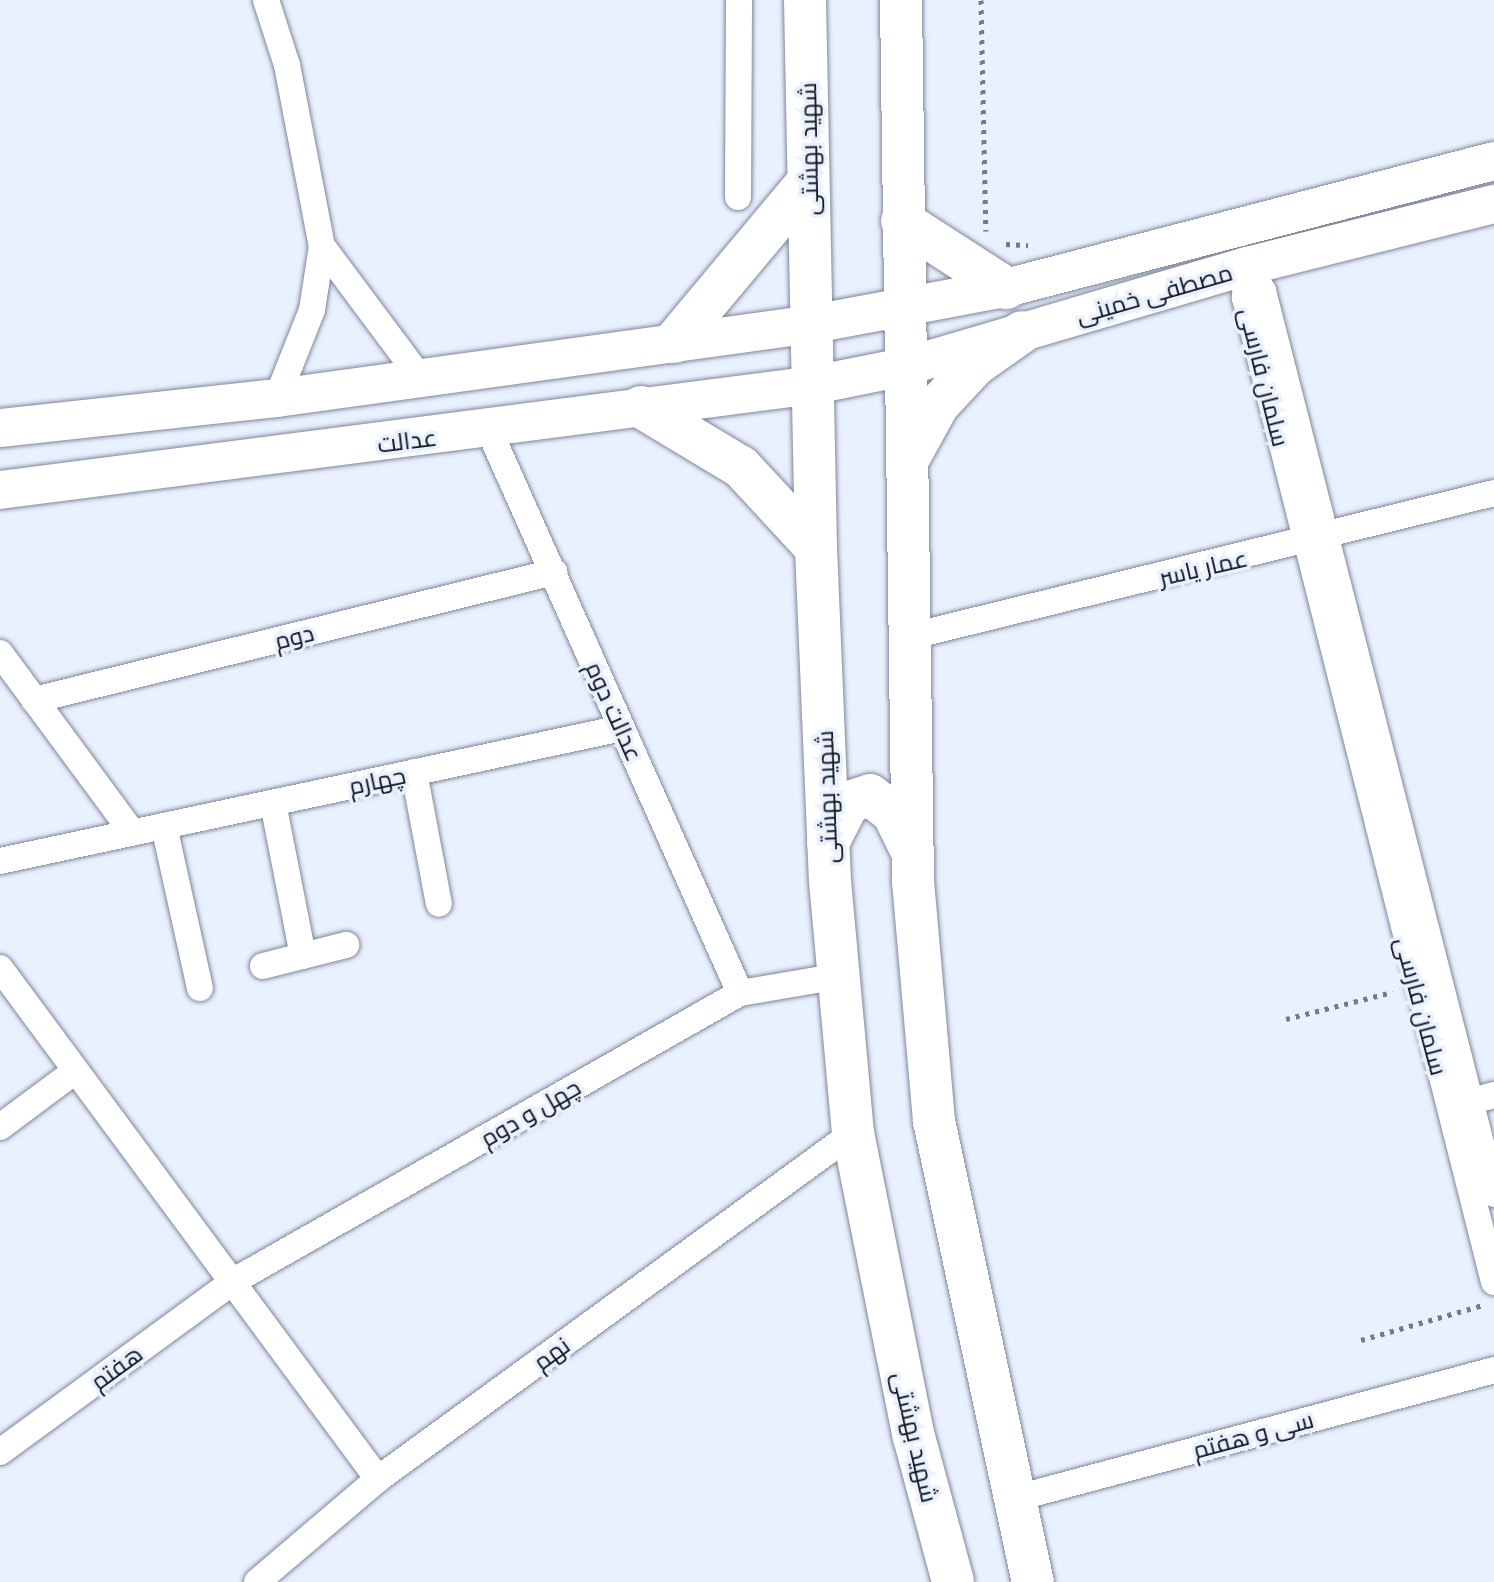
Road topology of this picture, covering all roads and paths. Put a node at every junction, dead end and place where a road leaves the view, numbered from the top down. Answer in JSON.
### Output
{"nodes":[{"id":1,"x":266,"y":0,"type":"edge"},
{"id":2,"x":739,"y":0,"type":"edge"},
{"id":3,"x":805,"y":0,"type":"edge"},
{"id":4,"x":901,"y":0,"type":"edge"},
{"id":5,"x":981,"y":0,"type":"edge"},
{"id":6,"x":1494,"y":161,"type":"edge"},
{"id":7,"x":807,"y":183,"type":"junction"},
{"id":8,"x":738,"y":197,"type":"dead end"},
{"id":9,"x":1494,"y":204,"type":"edge"},
{"id":10,"x":902,"y":221,"type":"junction"},
{"id":11,"x":1239,"y":228,"type":"junction"},
{"id":12,"x":1043,"y":244,"type":"dead end"},
{"id":13,"x":322,"y":246,"type":"junction"},
{"id":14,"x":1247,"y":266,"type":"junction"},
{"id":15,"x":1006,"y":288,"type":"junction"},
{"id":16,"x":902,"y":306,"type":"junction"},
{"id":17,"x":813,"y":324,"type":"junction"},
{"id":18,"x":1022,"y":332,"type":"junction"},
{"id":19,"x":674,"y":342,"type":"junction"},
{"id":20,"x":904,"y":367,"type":"junction"},
{"id":21,"x":419,"y":376,"type":"junction"},
{"id":22,"x":814,"y":385,"type":"junction"},
{"id":23,"x":277,"y":398,"type":"junction"},
{"id":24,"x":641,"y":407,"type":"junction"},
{"id":25,"x":0,"y":428,"type":"edge"},
{"id":26,"x":489,"y":430,"type":"junction"},
{"id":27,"x":910,"y":456,"type":"junction"},
{"id":28,"x":0,"y":490,"type":"edge"},
{"id":29,"x":1494,"y":493,"type":"edge"},
{"id":30,"x":1317,"y":540,"type":"junction"},
{"id":31,"x":816,"y":548,"type":"junction"},
{"id":32,"x":554,"y":572,"type":"junction"},
{"id":33,"x":912,"y":636,"type":"junction"},
{"id":34,"x":0,"y":653,"type":"edge"},
{"id":35,"x":34,"y":700,"type":"junction"},
{"id":36,"x":622,"y":728,"type":"junction"},
{"id":37,"x":414,"y":772,"type":"junction"},
{"id":38,"x":273,"y":803,"type":"junction"},
{"id":39,"x":164,"y":826,"type":"junction"},
{"id":40,"x":132,"y":832,"type":"junction"},
{"id":41,"x":828,"y":843,"type":"junction"},
{"id":42,"x":913,"y":853,"type":"junction"},
{"id":43,"x":0,"y":861,"type":"edge"},
{"id":44,"x":439,"y":904,"type":"dead end"},
{"id":45,"x":346,"y":945,"type":"dead end"},
{"id":46,"x":303,"y":956,"type":"junction"},
{"id":47,"x":263,"y":966,"type":"dead end"},
{"id":48,"x":0,"y":968,"type":"edge"},
{"id":49,"x":839,"y":976,"type":"junction"},
{"id":50,"x":1416,"y":986,"type":"junction"},
{"id":51,"x":200,"y":988,"type":"dead end"},
{"id":52,"x":740,"y":993,"type":"junction"},
{"id":53,"x":1286,"y":1019,"type":"dead end"},
{"id":54,"x":75,"y":1071,"type":"junction"},
{"id":55,"x":1471,"y":1101,"type":"edge"},
{"id":56,"x":0,"y":1127,"type":"edge"},
{"id":57,"x":853,"y":1133,"type":"junction"},
{"id":58,"x":1494,"y":1194,"type":"edge"},
{"id":59,"x":232,"y":1282,"type":"junction"},
{"id":60,"x":1494,"y":1282,"type":"edge"},
{"id":61,"x":1494,"y":1302,"type":"edge"},
{"id":62,"x":1361,"y":1340,"type":"dead end"},
{"id":63,"x":1494,"y":1370,"type":"edge"},
{"id":64,"x":0,"y":1452,"type":"edge"},
{"id":65,"x":378,"y":1479,"type":"junction"},
{"id":66,"x":1013,"y":1499,"type":"junction"},
{"id":67,"x":257,"y":1582,"type":"edge"},
{"id":68,"x":953,"y":1582,"type":"edge"},
{"id":69,"x":1033,"y":1582,"type":"edge"}],
"edges":[{"from":1,"to":13,"type":"street"},
{"from":2,"to":8,"type":"street"},
{"from":3,"to":7,"type":"main road","name":"شهید بهشتی"},
{"from":4,"to":10,"type":"main road"},
{"from":5,"to":12,"type":"path"},
{"from":6,"to":11,"type":"street","name":"مصطفی خمینی"},
{"from":7,"to":17,"type":"main road","name":"شهید بهشتی"},
{"from":7,"to":19,"type":"main road"},
{"from":9,"to":14,"type":"street","name":"مصطفی خمینی"},
{"from":10,"to":15,"type":"main road"},
{"from":10,"to":16,"type":"main road"},
{"from":11,"to":14,"type":"street"},
{"from":11,"to":15,"type":"street","name":"مصطفی خمینی"},
{"from":13,"to":21,"type":"street"},
{"from":13,"to":23,"type":"street"},
{"from":14,"to":18,"type":"street","name":"مصطفی خمینی"},
{"from":14,"to":30,"type":"street","name":"سلمان فارسی"},
{"from":15,"to":16,"type":"street","name":"مصطفی خمینی"},
{"from":16,"to":17,"type":"street","name":"مصطفی خمینی"},
{"from":16,"to":20,"type":"main road"},
{"from":17,"to":19,"type":"street"},
{"from":17,"to":22,"type":"main road","name":"شهید بهشتی"},
{"from":18,"to":20,"type":"street","name":"مصطفی خمینی"},
{"from":18,"to":27,"type":"main road"},
{"from":19,"to":21,"type":"street"},
{"from":20,"to":22,"type":"street","name":"مصطفی خمینی"},
{"from":20,"to":27,"type":"main road"},
{"from":21,"to":23,"type":"street"},
{"from":22,"to":24,"type":"street","name":"عدالت"},
{"from":22,"to":31,"type":"main road","name":"شهید بهشتی"},
{"from":23,"to":25,"type":"street"},
{"from":24,"to":26,"type":"street","name":"عدالت"},
{"from":24,"to":31,"type":"main road"},
{"from":26,"to":28,"type":"street","name":"عدالت"},
{"from":26,"to":32,"type":"street","name":"عدالت دوم"},
{"from":27,"to":33,"type":"main road"},
{"from":29,"to":30,"type":"street","name":"عمار یاسر"},
{"from":30,"to":33,"type":"street","name":"عمار یاسر"},
{"from":30,"to":50,"type":"street","name":"سلمان فارسی"},
{"from":30,"to":55,"type":"street","name":"سلمان فارسی"},
{"from":31,"to":41,"type":"main road","name":"شهید بهشتی"},
{"from":32,"to":35,"type":"street","name":"دوم"},
{"from":32,"to":36,"type":"street","name":"عدالت دوم"},
{"from":33,"to":42,"type":"main road"},
{"from":34,"to":35,"type":"street"},
{"from":35,"to":40,"type":"street"},
{"from":36,"to":37,"type":"street","name":"چهارم"},
{"from":36,"to":52,"type":"street","name":"عدالت دوم"},
{"from":37,"to":38,"type":"street","name":"چهارم"},
{"from":37,"to":44,"type":"street"},
{"from":38,"to":39,"type":"street","name":"چهارم"},
{"from":38,"to":46,"type":"street"},
{"from":39,"to":40,"type":"street","name":"چهارم"},
{"from":39,"to":51,"type":"street"},
{"from":40,"to":43,"type":"street","name":"چهارم"},
{"from":41,"to":42,"type":"main road"},
{"from":41,"to":49,"type":"main road","name":"شهید بهشتی"},
{"from":42,"to":66,"type":"main road"},
{"from":45,"to":46,"type":"street"},
{"from":46,"to":47,"type":"street"},
{"from":48,"to":54,"type":"street"},
{"from":49,"to":52,"type":"street","name":"چهل و دوم"},
{"from":49,"to":57,"type":"main road","name":"شهید بهشتی"},
{"from":50,"to":53,"type":"path"},
{"from":50,"to":55,"type":"street","name":"سلمان فارسی"},
{"from":52,"to":59,"type":"street","name":"چهل و دوم"},
{"from":54,"to":56,"type":"street"},
{"from":54,"to":59,"type":"street"},
{"from":55,"to":58,"type":"street","name":"سلمان فارسی"},
{"from":55,"to":60,"type":"street","name":"سلمان فارسی"},
{"from":57,"to":65,"type":"street","name":"نهم"},
{"from":57,"to":68,"type":"main road","name":"شهید بهشتی"},
{"from":59,"to":64,"type":"street","name":"هفتم"},
{"from":59,"to":65,"type":"street"},
{"from":61,"to":62,"type":"path"},
{"from":63,"to":66,"type":"street","name":"سی و هفتم"},
{"from":65,"to":67,"type":"street","name":"نهم"},
{"from":66,"to":69,"type":"main road"}]}
